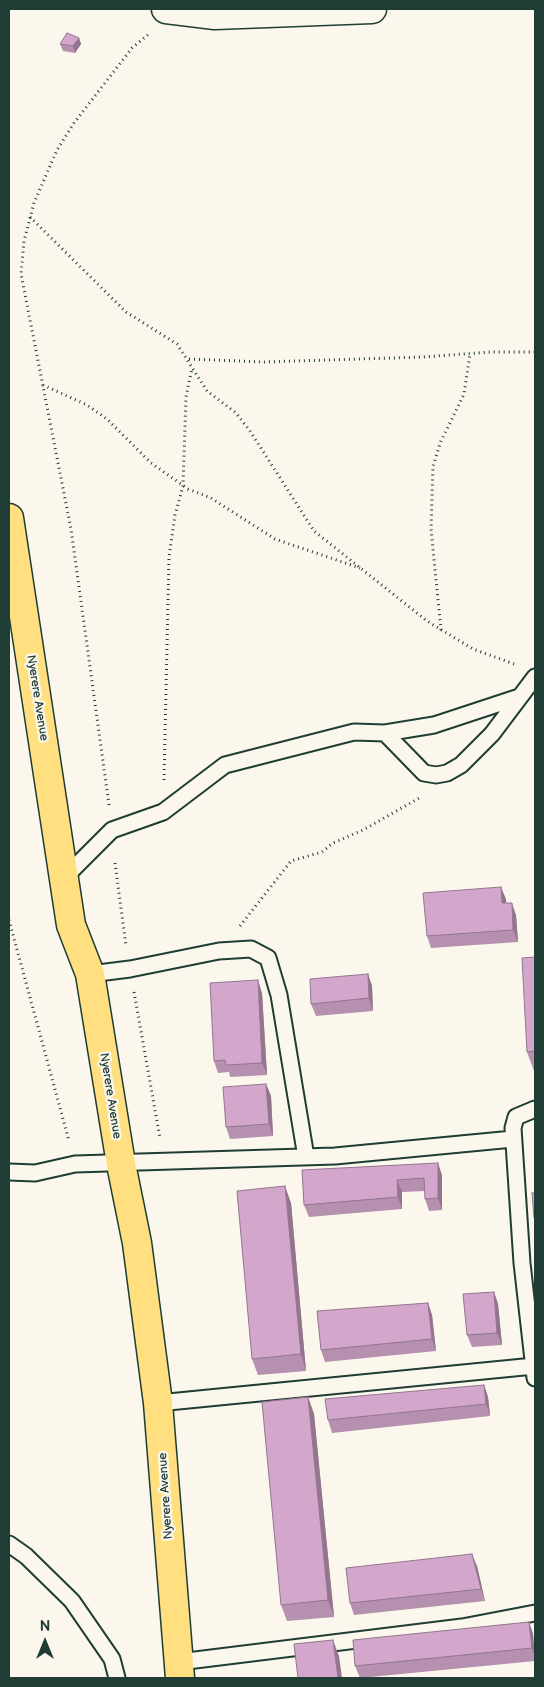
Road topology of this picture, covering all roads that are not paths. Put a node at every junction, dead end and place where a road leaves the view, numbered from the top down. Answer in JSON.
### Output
{"nodes":[{"id":1,"x":372,"y":9,"type":"edge"},
{"id":2,"x":172,"y":10,"type":"edge"},
{"id":3,"x":9,"y":518,"type":"edge"},
{"id":4,"x":535,"y":677,"type":"edge"},
{"id":5,"x":519,"y":698,"type":"junction"},
{"id":6,"x":385,"y":733,"type":"junction"},
{"id":7,"x":64,"y":878,"type":"junction"},
{"id":8,"x":90,"y":974,"type":"junction"},
{"id":9,"x":535,"y":1109,"type":"edge"},
{"id":10,"x":513,"y":1139,"type":"junction"},
{"id":11,"x":306,"y":1157,"type":"junction"},
{"id":12,"x":121,"y":1164,"type":"junction"},
{"id":13,"x":9,"y":1172,"type":"edge"},
{"id":14,"x":529,"y":1263,"type":"edge"},
{"id":15,"x":535,"y":1372,"type":"edge"},
{"id":16,"x":158,"y":1403,"type":"junction"},
{"id":17,"x":9,"y":1544,"type":"edge"},
{"id":18,"x":535,"y":1614,"type":"edge"},
{"id":19,"x":179,"y":1670,"type":"edge"},
{"id":20,"x":117,"y":1678,"type":"edge"}],
"edges":[{"from":1,"to":2,"type":"street"},
{"from":3,"to":7,"type":"main road","name":"Nyerere Avenue"},
{"from":4,"to":5,"type":"lane"},
{"from":5,"to":6,"type":"lane"},
{"from":5,"to":6,"type":"lane"},
{"from":6,"to":7,"type":"lane"},
{"from":7,"to":8,"type":"main road","name":"Nyerere Avenue"},
{"from":8,"to":11,"type":"lane"},
{"from":8,"to":12,"type":"main road","name":"Nyerere Avenue"},
{"from":9,"to":10,"type":"lane"},
{"from":10,"to":11,"type":"lane"},
{"from":10,"to":14,"type":"lane"},
{"from":11,"to":12,"type":"lane"},
{"from":12,"to":13,"type":"lane"},
{"from":12,"to":16,"type":"main road","name":"Nyerere Avenue"},
{"from":14,"to":15,"type":"lane"},
{"from":15,"to":16,"type":"lane"},
{"from":16,"to":19,"type":"main road","name":"Nyerere Avenue"},
{"from":17,"to":20,"type":"lane"},
{"from":18,"to":19,"type":"lane"}]}
